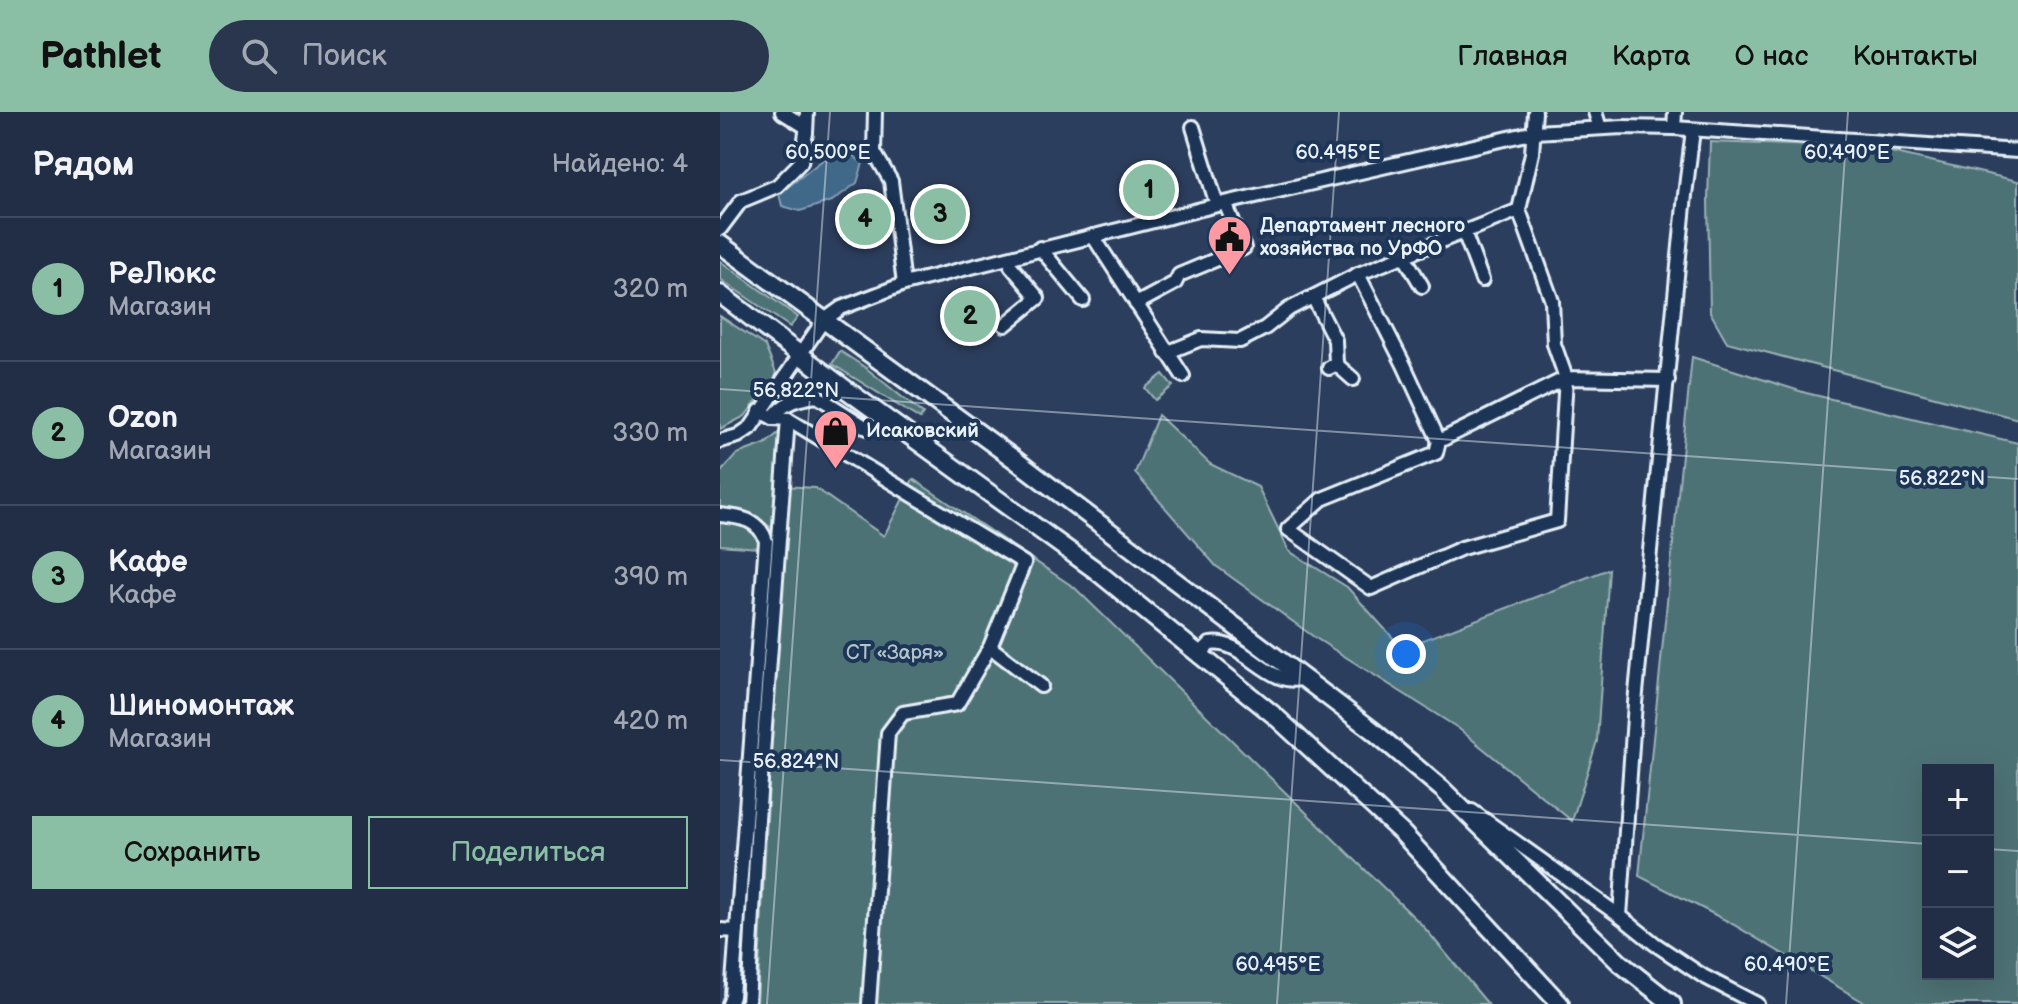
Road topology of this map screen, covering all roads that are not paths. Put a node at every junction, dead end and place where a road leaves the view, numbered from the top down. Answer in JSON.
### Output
{"nodes":[{"id":1,"x":782,"y":112,"type":"edge"},
{"id":2,"x":807,"y":112,"type":"edge"},
{"id":3,"x":875,"y":112,"type":"edge"},
{"id":4,"x":1535,"y":112,"type":"edge"},
{"id":5,"x":1595,"y":112,"type":"edge"},
{"id":6,"x":1675,"y":112,"type":"edge"},
{"id":7,"x":806,"y":127,"type":"junction"},
{"id":8,"x":1193,"y":127,"type":"dead end"},
{"id":9,"x":1600,"y":128,"type":"junction"},
{"id":10,"x":1674,"y":128,"type":"junction"},
{"id":11,"x":1693,"y":130,"type":"junction"},
{"id":12,"x":1535,"y":132,"type":"junction"},
{"id":13,"x":2018,"y":151,"type":"edge"},
{"id":14,"x":1221,"y":204,"type":"junction"},
{"id":15,"x":1519,"y":210,"type":"junction"},
{"id":16,"x":720,"y":229,"type":"edge"},
{"id":17,"x":1464,"y":232,"type":"junction"},
{"id":18,"x":1093,"y":236,"type":"junction"},
{"id":19,"x":720,"y":244,"type":"edge"},
{"id":20,"x":1040,"y":248,"type":"junction"},
{"id":21,"x":1404,"y":256,"type":"junction"},
{"id":22,"x":1011,"y":266,"type":"dead end"},
{"id":23,"x":1358,"y":274,"type":"junction"},
{"id":24,"x":1482,"y":280,"type":"dead end"},
{"id":25,"x":904,"y":284,"type":"junction"},
{"id":26,"x":1422,"y":286,"type":"dead end"},
{"id":27,"x":720,"y":294,"type":"edge"},
{"id":28,"x":1313,"y":297,"type":"junction"},
{"id":29,"x":1083,"y":300,"type":"dead end"},
{"id":30,"x":1136,"y":304,"type":"junction"},
{"id":31,"x":823,"y":321,"type":"junction"},
{"id":32,"x":1005,"y":325,"type":"dead end"},
{"id":33,"x":1166,"y":353,"type":"junction"},
{"id":34,"x":799,"y":355,"type":"junction"},
{"id":35,"x":1183,"y":376,"type":"dead end"},
{"id":36,"x":1566,"y":378,"type":"junction"},
{"id":37,"x":1353,"y":379,"type":"dead end"},
{"id":38,"x":1668,"y":380,"type":"junction"},
{"id":39,"x":760,"y":411,"type":"junction"},
{"id":40,"x":773,"y":418,"type":"junction"},
{"id":41,"x":788,"y":419,"type":"junction"},
{"id":42,"x":867,"y":428,"type":"dead end"},
{"id":43,"x":720,"y":441,"type":"edge"},
{"id":44,"x":1439,"y":441,"type":"junction"},
{"id":45,"x":720,"y":515,"type":"edge"},
{"id":46,"x":990,"y":647,"type":"junction"},
{"id":47,"x":1200,"y":654,"type":"junction"},
{"id":48,"x":1305,"y":678,"type":"junction"},
{"id":49,"x":1041,"y":686,"type":"dead end"},
{"id":50,"x":1442,"y":789,"type":"junction"},
{"id":51,"x":1620,"y":916,"type":"junction"},
{"id":52,"x":720,"y":930,"type":"edge"},
{"id":53,"x":737,"y":931,"type":"junction"},
{"id":54,"x":729,"y":1004,"type":"edge"},
{"id":55,"x":748,"y":1004,"type":"edge"},
{"id":56,"x":869,"y":1004,"type":"edge"},
{"id":57,"x":1560,"y":1004,"type":"edge"},
{"id":58,"x":1672,"y":1004,"type":"edge"},
{"id":59,"x":1757,"y":1004,"type":"edge"}],
"edges":[{"from":1,"to":7,"type":"street"},
{"from":2,"to":7,"type":"street"},
{"from":3,"to":25,"type":"street"},
{"from":4,"to":12,"type":"street"},
{"from":5,"to":9,"type":"street"},
{"from":6,"to":10,"type":"street"},
{"from":7,"to":16,"type":"street"},
{"from":8,"to":14,"type":"street"},
{"from":9,"to":10,"type":"street"},
{"from":9,"to":12,"type":"street"},
{"from":10,"to":11,"type":"street"},
{"from":11,"to":13,"type":"street"},
{"from":11,"to":38,"type":"street"},
{"from":12,"to":14,"type":"street"},
{"from":12,"to":15,"type":"street"},
{"from":14,"to":18,"type":"street"},
{"from":14,"to":30,"type":"street"},
{"from":15,"to":17,"type":"street"},
{"from":15,"to":36,"type":"street"},
{"from":17,"to":21,"type":"street"},
{"from":17,"to":24,"type":"street"},
{"from":18,"to":20,"type":"street"},
{"from":18,"to":30,"type":"street"},
{"from":19,"to":31,"type":"main road"},
{"from":20,"to":25,"type":"street"},
{"from":20,"to":29,"type":"street"},
{"from":21,"to":23,"type":"street"},
{"from":21,"to":26,"type":"street"},
{"from":22,"to":32,"type":"street"},
{"from":23,"to":28,"type":"street"},
{"from":23,"to":44,"type":"street"},
{"from":25,"to":31,"type":"street"},
{"from":27,"to":34,"type":"main road"},
{"from":28,"to":33,"type":"street"},
{"from":28,"to":37,"type":"street"},
{"from":30,"to":33,"type":"street"},
{"from":31,"to":34,"type":"street"},
{"from":31,"to":48,"type":"main road"},
{"from":33,"to":35,"type":"street"},
{"from":34,"to":39,"type":"street"},
{"from":34,"to":47,"type":"main road"},
{"from":36,"to":38,"type":"street"},
{"from":36,"to":44,"type":"street"},
{"from":36,"to":44,"type":"street"},
{"from":38,"to":51,"type":"street"},
{"from":39,"to":40,"type":"street"},
{"from":39,"to":43,"type":"street"},
{"from":40,"to":41,"type":"street"},
{"from":40,"to":42,"type":"street"},
{"from":41,"to":46,"type":"street"},
{"from":41,"to":55,"type":"street"},
{"from":45,"to":53,"type":"street"},
{"from":46,"to":49,"type":"street"},
{"from":46,"to":56,"type":"street"},
{"from":47,"to":48,"type":"street"},
{"from":47,"to":57,"type":"main road"},
{"from":48,"to":50,"type":"main road"},
{"from":50,"to":51,"type":"street"},
{"from":50,"to":58,"type":"main road"},
{"from":51,"to":59,"type":"street"},
{"from":52,"to":53,"type":"street"},
{"from":53,"to":54,"type":"street"}]}
